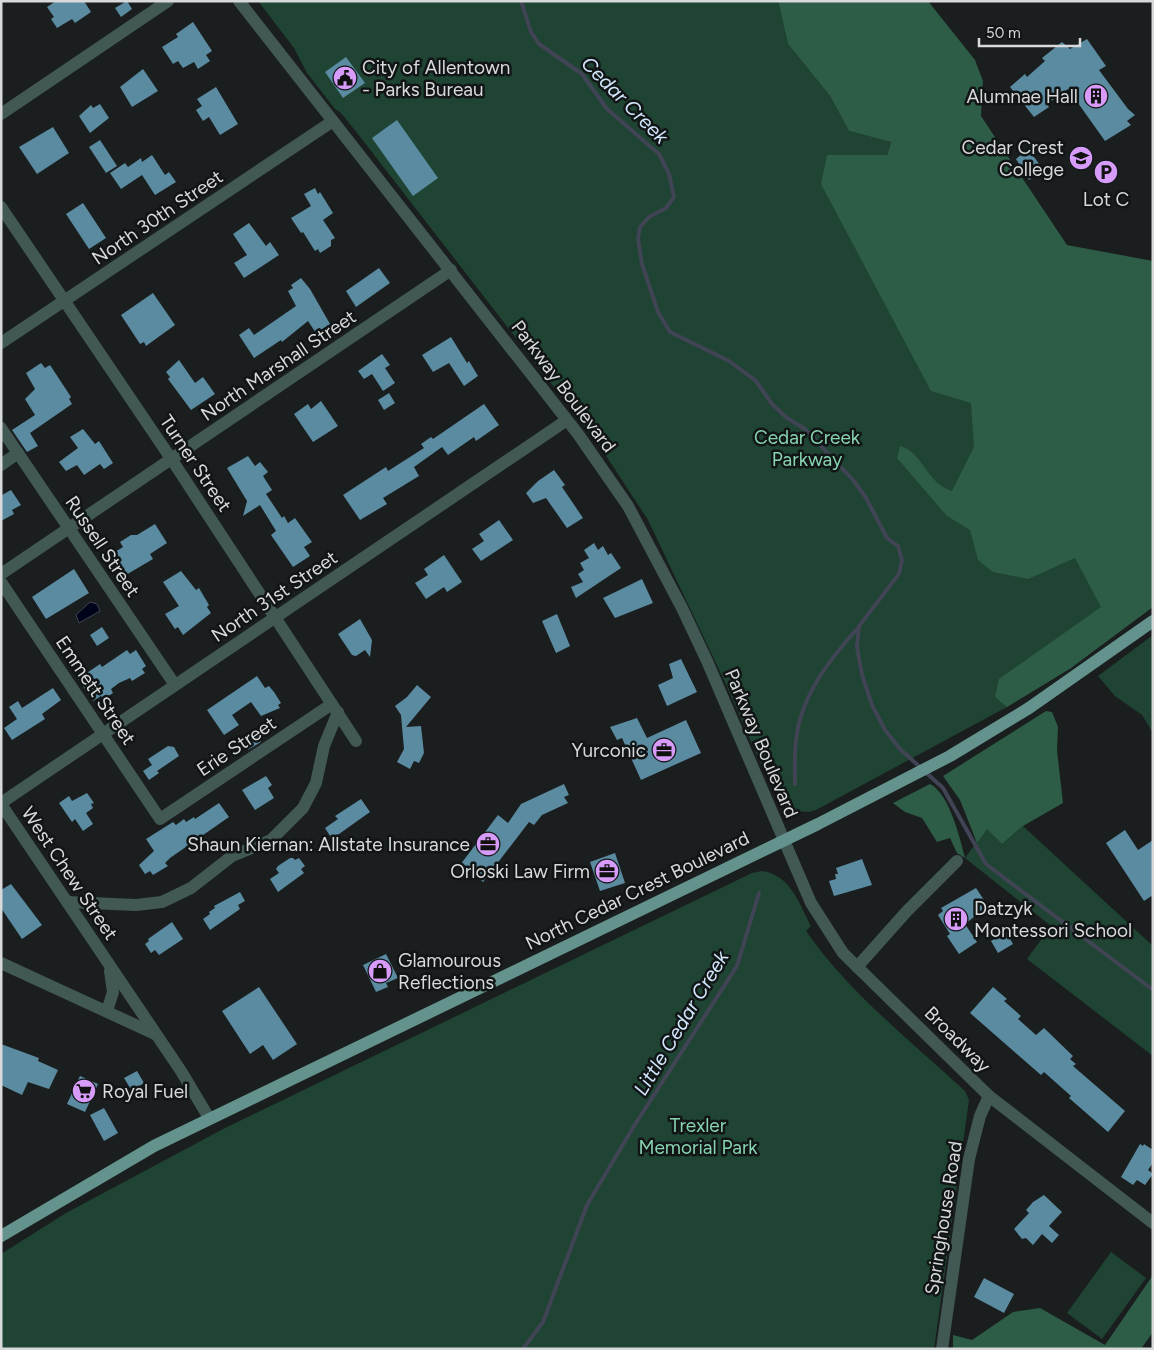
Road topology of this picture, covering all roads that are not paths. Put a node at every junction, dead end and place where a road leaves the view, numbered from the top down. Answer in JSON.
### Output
{"nodes":[{"id":1,"x":168,"y":1,"type":"edge"},
{"id":2,"x":240,"y":1,"type":"edge"},
{"id":3,"x":1,"y":114,"type":"edge"},
{"id":4,"x":333,"y":121,"type":"junction"},
{"id":5,"x":1,"y":207,"type":"edge"},
{"id":6,"x":451,"y":270,"type":"junction"},
{"id":7,"x":64,"y":301,"type":"junction"},
{"id":8,"x":1,"y":344,"type":"edge"},
{"id":9,"x":567,"y":420,"type":"junction"},
{"id":10,"x":1,"y":428,"type":"edge"},
{"id":11,"x":18,"y":454,"type":"junction"},
{"id":12,"x":172,"y":460,"type":"junction"},
{"id":13,"x":1,"y":465,"type":"edge"},
{"id":14,"x":68,"y":528,"type":"junction"},
{"id":15,"x":1,"y":574,"type":"edge"},
{"id":16,"x":1,"y":582,"type":"edge"},
{"id":17,"x":276,"y":618,"type":"junction"},
{"id":18,"x":1153,"y":621,"type":"edge"},
{"id":19,"x":176,"y":685,"type":"junction"},
{"id":20,"x":335,"y":708,"type":"junction"},
{"id":21,"x":103,"y":734,"type":"junction"},
{"id":22,"x":356,"y":741,"type":"dead end"},
{"id":23,"x":1,"y":804,"type":"edge"},
{"id":24,"x":160,"y":819,"type":"joint"},
{"id":25,"x":784,"y":841,"type":"junction"},
{"id":26,"x":957,"y":861,"type":"dead end"},
{"id":27,"x":67,"y":902,"type":"junction"},
{"id":28,"x":1,"y":963,"type":"edge"},
{"id":29,"x":108,"y":964,"type":"junction"},
{"id":30,"x":857,"y":968,"type":"junction"},
{"id":31,"x":107,"y":1011,"type":"junction"},
{"id":32,"x":156,"y":1034,"type":"junction"},
{"id":33,"x":990,"y":1096,"type":"junction"},
{"id":34,"x":209,"y":1118,"type":"junction"},
{"id":35,"x":1153,"y":1223,"type":"edge"},
{"id":36,"x":1,"y":1236,"type":"edge"},
{"id":37,"x":942,"y":1349,"type":"edge"}],
"edges":[{"from":1,"to":3,"type":"street"},
{"from":2,"to":4,"type":"street","name":"Parkway Boulevard"},
{"from":4,"to":6,"type":"street","name":"Parkway Boulevard"},
{"from":4,"to":7,"type":"street","name":"North 30th Street"},
{"from":5,"to":7,"type":"street","name":"Turner Street"},
{"from":6,"to":9,"type":"street","name":"Parkway Boulevard"},
{"from":6,"to":12,"type":"street","name":"North Marshall Street"},
{"from":7,"to":8,"type":"street","name":"North 30th Street"},
{"from":7,"to":12,"type":"street","name":"Turner Street"},
{"from":9,"to":17,"type":"street","name":"North 31st Street"},
{"from":9,"to":25,"type":"street","name":"Parkway Boulevard"},
{"from":10,"to":11,"type":"street","name":"Russell Street"},
{"from":11,"to":13,"type":"street"},
{"from":11,"to":14,"type":"street","name":"Russell Street"},
{"from":12,"to":14,"type":"street","name":"North Marshall Street"},
{"from":12,"to":17,"type":"street","name":"Turner Street"},
{"from":14,"to":15,"type":"street","name":"North Marshall Street"},
{"from":14,"to":19,"type":"street","name":"Russell Street"},
{"from":16,"to":21,"type":"street","name":"Emmett Street"},
{"from":17,"to":19,"type":"street","name":"North 31st Street"},
{"from":17,"to":20,"type":"street","name":"Turner Street"},
{"from":18,"to":25,"type":"main road","name":"North Cedar Crest Boulevard"},
{"from":19,"to":21,"type":"street","name":"North 31st Street"},
{"from":20,"to":22,"type":"street","name":"Turner Street"},
{"from":20,"to":24,"type":"street","name":"Erie Street"},
{"from":20,"to":27,"type":"street"},
{"from":21,"to":23,"type":"street","name":"North 31st Street"},
{"from":21,"to":24,"type":"street","name":"Emmett Street"},
{"from":23,"to":27,"type":"street","name":"West Chew Street"},
{"from":25,"to":30,"type":"street","name":"Broadway"},
{"from":25,"to":34,"type":"main road","name":"North Cedar Crest Boulevard"},
{"from":26,"to":30,"type":"street"},
{"from":27,"to":29,"type":"street","name":"West Chew Street"},
{"from":28,"to":31,"type":"street"},
{"from":29,"to":31,"type":"street","name":"West Chew Street"},
{"from":29,"to":32,"type":"street","name":"West Chew Street"},
{"from":30,"to":33,"type":"street","name":"Broadway"},
{"from":31,"to":32,"type":"street"},
{"from":32,"to":34,"type":"street","name":"West Chew Street"},
{"from":33,"to":35,"type":"street","name":"Broadway"},
{"from":33,"to":37,"type":"street","name":"Springhouse Road"},
{"from":34,"to":36,"type":"main road","name":"North Cedar Crest Boulevard"}]}
